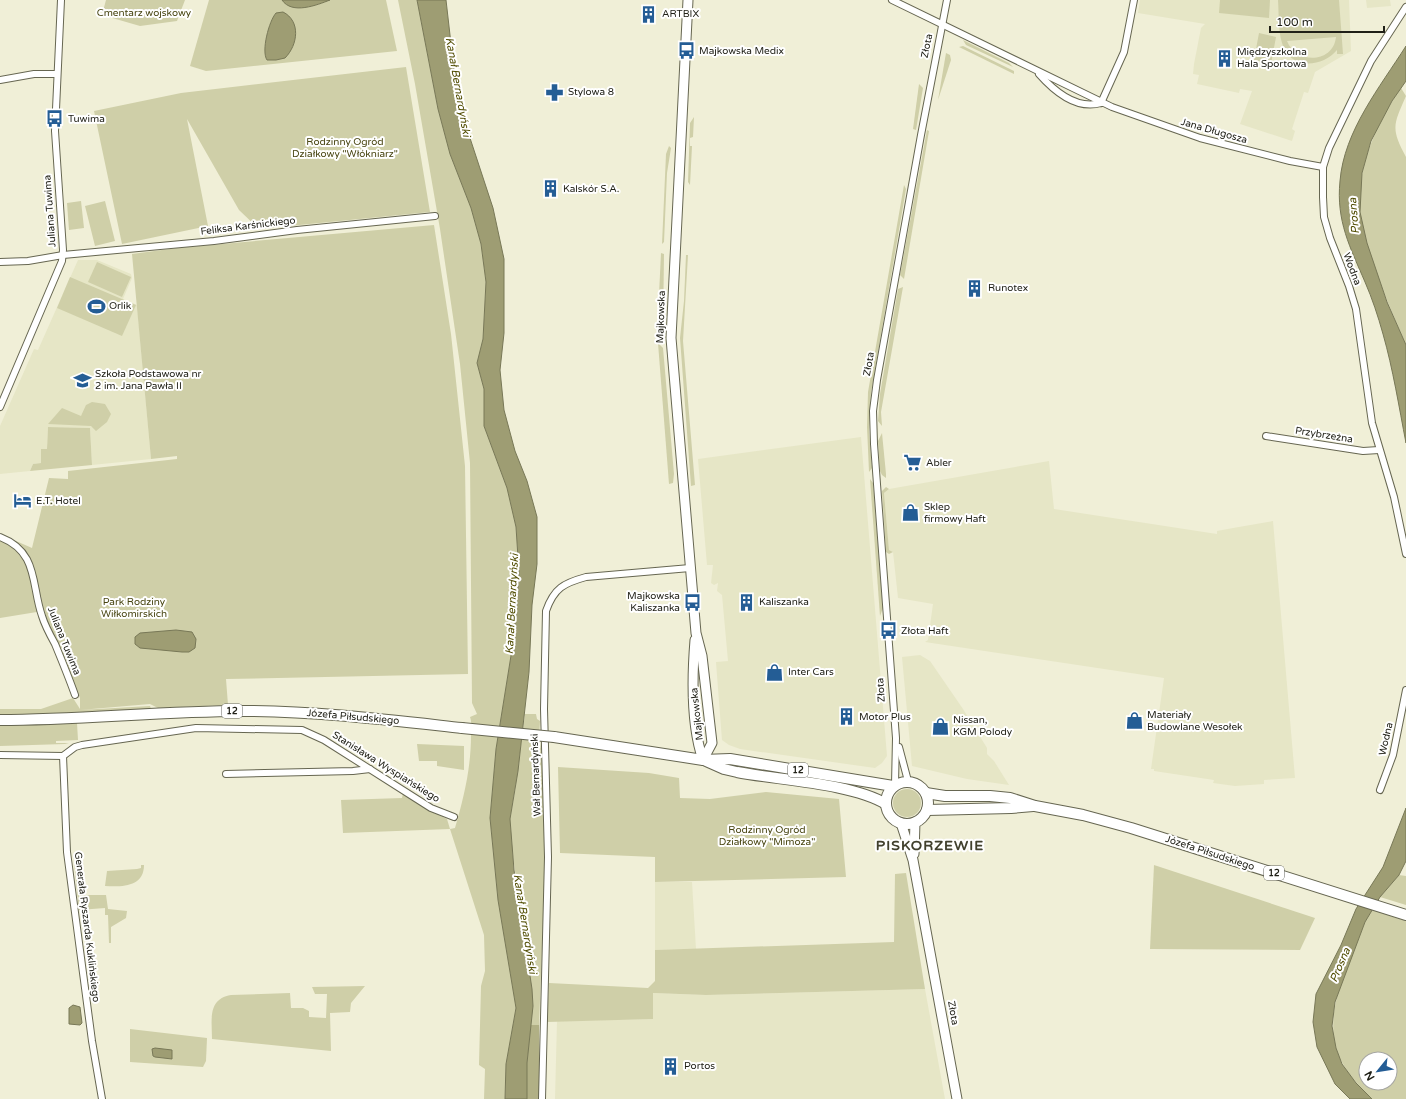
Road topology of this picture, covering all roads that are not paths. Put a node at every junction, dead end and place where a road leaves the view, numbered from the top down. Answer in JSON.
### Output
{"nodes":[{"id":1,"x":61,"y":0,"type":"edge"},
{"id":2,"x":688,"y":0,"type":"edge"},
{"id":3,"x":892,"y":0,"type":"edge"},
{"id":4,"x":947,"y":0,"type":"edge"},
{"id":5,"x":1134,"y":0,"type":"edge"},
{"id":6,"x":1406,"y":7,"type":"edge"},
{"id":7,"x":943,"y":25,"type":"junction"},
{"id":8,"x":1037,"y":71,"type":"junction"},
{"id":9,"x":57,"y":74,"type":"junction"},
{"id":10,"x":0,"y":80,"type":"edge"},
{"id":11,"x":1102,"y":103,"type":"junction"},
{"id":12,"x":1323,"y":167,"type":"junction"},
{"id":13,"x":435,"y":216,"type":"dead end"},
{"id":14,"x":63,"y":255,"type":"junction"},
{"id":15,"x":0,"y":262,"type":"edge"},
{"id":16,"x":0,"y":407,"type":"edge"},
{"id":17,"x":1266,"y":436,"type":"dead end"},
{"id":18,"x":1379,"y":450,"type":"junction"},
{"id":19,"x":0,"y":537,"type":"edge"},
{"id":20,"x":1406,"y":554,"type":"edge"},
{"id":21,"x":690,"y":568,"type":"junction"},
{"id":22,"x":696,"y":633,"type":"junction"},
{"id":23,"x":1406,"y":690,"type":"edge"},
{"id":24,"x":75,"y":695,"type":"dead end"},
{"id":25,"x":0,"y":720,"type":"edge"},
{"id":26,"x":896,"y":738,"type":"junction"},
{"id":27,"x":0,"y":755,"type":"edge"},
{"id":28,"x":63,"y":756,"type":"junction"},
{"id":29,"x":703,"y":760,"type":"junction"},
{"id":30,"x":370,"y":769,"type":"junction"},
{"id":31,"x":226,"y":774,"type":"dead end"},
{"id":32,"x":908,"y":781,"type":"junction"},
{"id":33,"x":894,"y":786,"type":"junction"},
{"id":34,"x":1380,"y":790,"type":"dead end"},
{"id":35,"x":926,"y":793,"type":"junction"},
{"id":36,"x":886,"y":804,"type":"junction"},
{"id":37,"x":1035,"y":806,"type":"junction"},
{"id":38,"x":927,"y":810,"type":"junction"},
{"id":39,"x":454,"y":817,"type":"dead end"},
{"id":40,"x":915,"y":822,"type":"junction"},
{"id":41,"x":901,"y":823,"type":"junction"},
{"id":42,"x":914,"y":860,"type":"junction"},
{"id":43,"x":1406,"y":915,"type":"edge"},
{"id":44,"x":102,"y":1099,"type":"edge"},
{"id":45,"x":542,"y":1099,"type":"edge"},
{"id":46,"x":957,"y":1099,"type":"edge"}],
"edges":[{"from":1,"to":9,"type":"street","name":"Juliana Tuwima"},
{"from":2,"to":21,"type":"main road","name":"Majkowska"},
{"from":3,"to":7,"type":"street","name":"Jana Długosza"},
{"from":4,"to":7,"type":"street","name":"Złota"},
{"from":5,"to":11,"type":"street"},
{"from":6,"to":12,"type":"street","name":"Wodna"},
{"from":7,"to":8,"type":"street","name":"Jana Długosza"},
{"from":7,"to":26,"type":"street","name":"Złota"},
{"from":8,"to":11,"type":"street","name":"Jana Długosza"},
{"from":8,"to":11,"type":"street","name":"Jana Długosza"},
{"from":9,"to":10,"type":"street"},
{"from":9,"to":14,"type":"street","name":"Juliana Tuwima"},
{"from":11,"to":12,"type":"street","name":"Jana Długosza"},
{"from":12,"to":18,"type":"street","name":"Wodna"},
{"from":13,"to":14,"type":"street","name":"Feliksa Karśnickiego"},
{"from":14,"to":15,"type":"street","name":"Feliksa Karśnickiego"},
{"from":14,"to":16,"type":"street","name":"Juliana Tuwima"},
{"from":17,"to":18,"type":"street","name":"Przybrzeżna"},
{"from":18,"to":20,"type":"street","name":"Wodna"},
{"from":19,"to":24,"type":"street","name":"Juliana Tuwima"},
{"from":21,"to":22,"type":"main road","name":"Majkowska"},
{"from":21,"to":45,"type":"street","name":"Wał Bernardyński"},
{"from":22,"to":29,"type":"main road","name":"Majkowska"},
{"from":22,"to":29,"type":"main road","name":"Majkowska"},
{"from":23,"to":34,"type":"street","name":"Wodna"},
{"from":25,"to":29,"type":"main road","name":"Józefa Piłsudskiego","number":"12","bridge":true},
{"from":26,"to":32,"type":"street","name":"Złota"},
{"from":26,"to":33,"type":"street","name":"Złota"},
{"from":27,"to":28,"type":"street"},
{"from":28,"to":30,"type":"street","name":"Stanisława Wyspiańskiego"},
{"from":28,"to":44,"type":"street","name":"Generała Ryszarda Kuklińskiego"},
{"from":29,"to":33,"type":"main road","name":"Józefa Piłsudskiego","number":"12"},
{"from":29,"to":36,"type":"main road","name":"Józefa Piłsudskiego","number":"12"},
{"from":30,"to":31,"type":"street"},
{"from":30,"to":39,"type":"street","name":"Stanisława Wyspiańskiego"},
{"from":32,"to":33,"type":"main road","number":"12"},
{"from":32,"to":35,"type":"main road","number":"12"},
{"from":33,"to":36,"type":"main road"},
{"from":35,"to":37,"type":"main road","name":"Józefa Piłsudskiego","number":"12"},
{"from":35,"to":38,"type":"main road"},
{"from":36,"to":41,"type":"main road"},
{"from":37,"to":38,"type":"main road","name":"Józefa Piłsudskiego","number":"12"},
{"from":37,"to":43,"type":"main road","name":"Józefa Piłsudskiego","number":"12"},
{"from":38,"to":40,"type":"main road"},
{"from":40,"to":41,"type":"main road"},
{"from":40,"to":42,"type":"main road","name":"Złota"},
{"from":41,"to":42,"type":"main road","name":"Złota"},
{"from":42,"to":46,"type":"main road","name":"Złota"}]}
